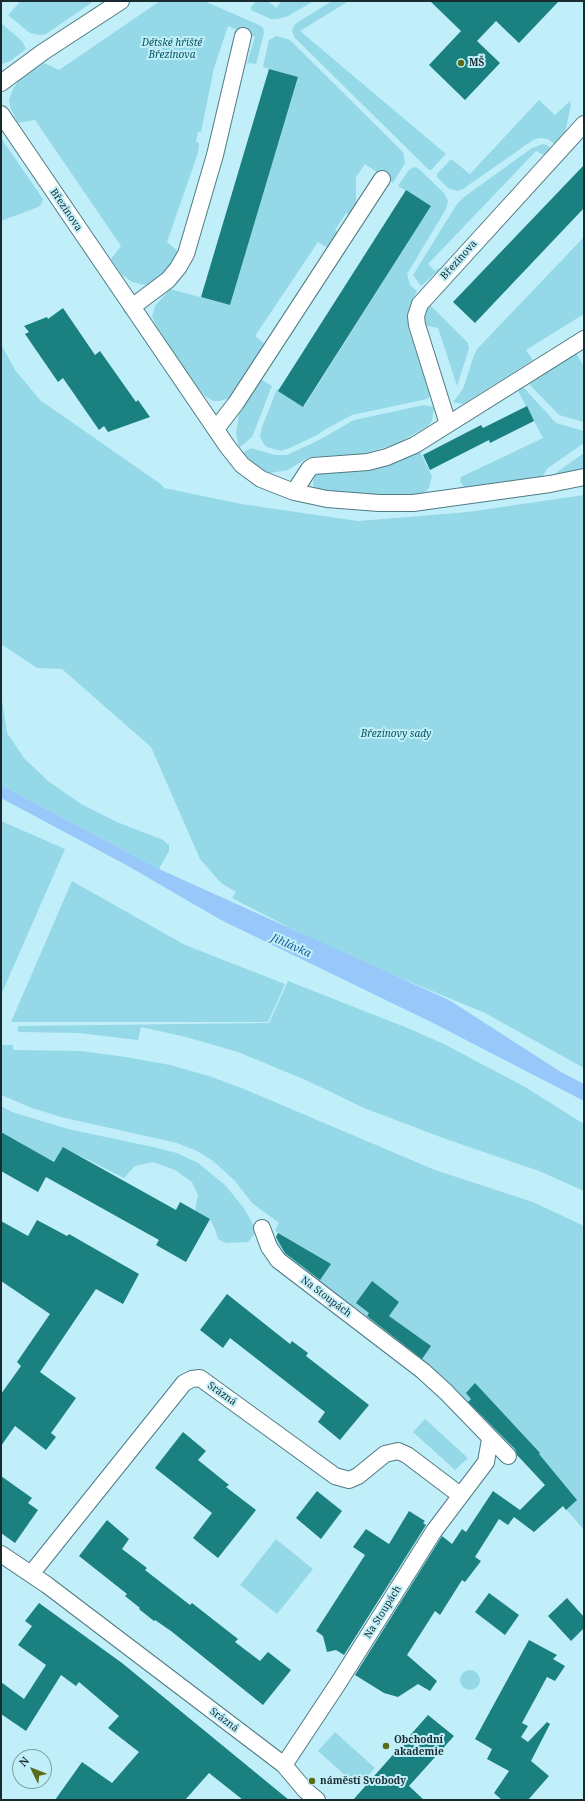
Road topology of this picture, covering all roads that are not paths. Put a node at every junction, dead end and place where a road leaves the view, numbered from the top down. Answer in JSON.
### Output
{"nodes":[{"id":1,"x":121,"y":1,"type":"edge"},
{"id":2,"x":243,"y":36,"type":"dead end"},
{"id":3,"x":1,"y":83,"type":"edge"},
{"id":4,"x":1,"y":114,"type":"edge"},
{"id":5,"x":584,"y":124,"type":"edge"},
{"id":6,"x":382,"y":179,"type":"dead end"},
{"id":7,"x":132,"y":306,"type":"junction"},
{"id":8,"x":584,"y":338,"type":"edge"},
{"id":9,"x":448,"y":424,"type":"junction"},
{"id":10,"x":216,"y":429,"type":"junction"},
{"id":11,"x":584,"y":477,"type":"edge"},
{"id":12,"x":294,"y":492,"type":"junction"},
{"id":13,"x":262,"y":1228,"type":"dead end"},
{"id":14,"x":460,"y":1495,"type":"junction"},
{"id":15,"x":1,"y":1554,"type":"edge"},
{"id":16,"x":31,"y":1574,"type":"junction"},
{"id":17,"x":284,"y":1765,"type":"junction"},
{"id":18,"x":317,"y":1800,"type":"edge"}],
"edges":[{"from":1,"to":3,"type":"street"},
{"from":2,"to":7,"type":"street"},
{"from":4,"to":7,"type":"street","name":"Březinova"},
{"from":5,"to":9,"type":"street","name":"Březinova"},
{"from":6,"to":10,"type":"street"},
{"from":7,"to":10,"type":"street","name":"Březinova"},
{"from":8,"to":9,"type":"street"},
{"from":9,"to":12,"type":"street"},
{"from":10,"to":12,"type":"street","name":"Březinova"},
{"from":11,"to":12,"type":"street","name":"Březinova"},
{"from":13,"to":14,"type":"street","name":"Na Stoupách"},
{"from":14,"to":16,"type":"street","name":"Srázná"},
{"from":14,"to":17,"type":"street","name":"Na Stoupách"},
{"from":15,"to":16,"type":"street","name":"Srázná"},
{"from":16,"to":17,"type":"street","name":"Srázná"},
{"from":17,"to":18,"type":"street"}]}
